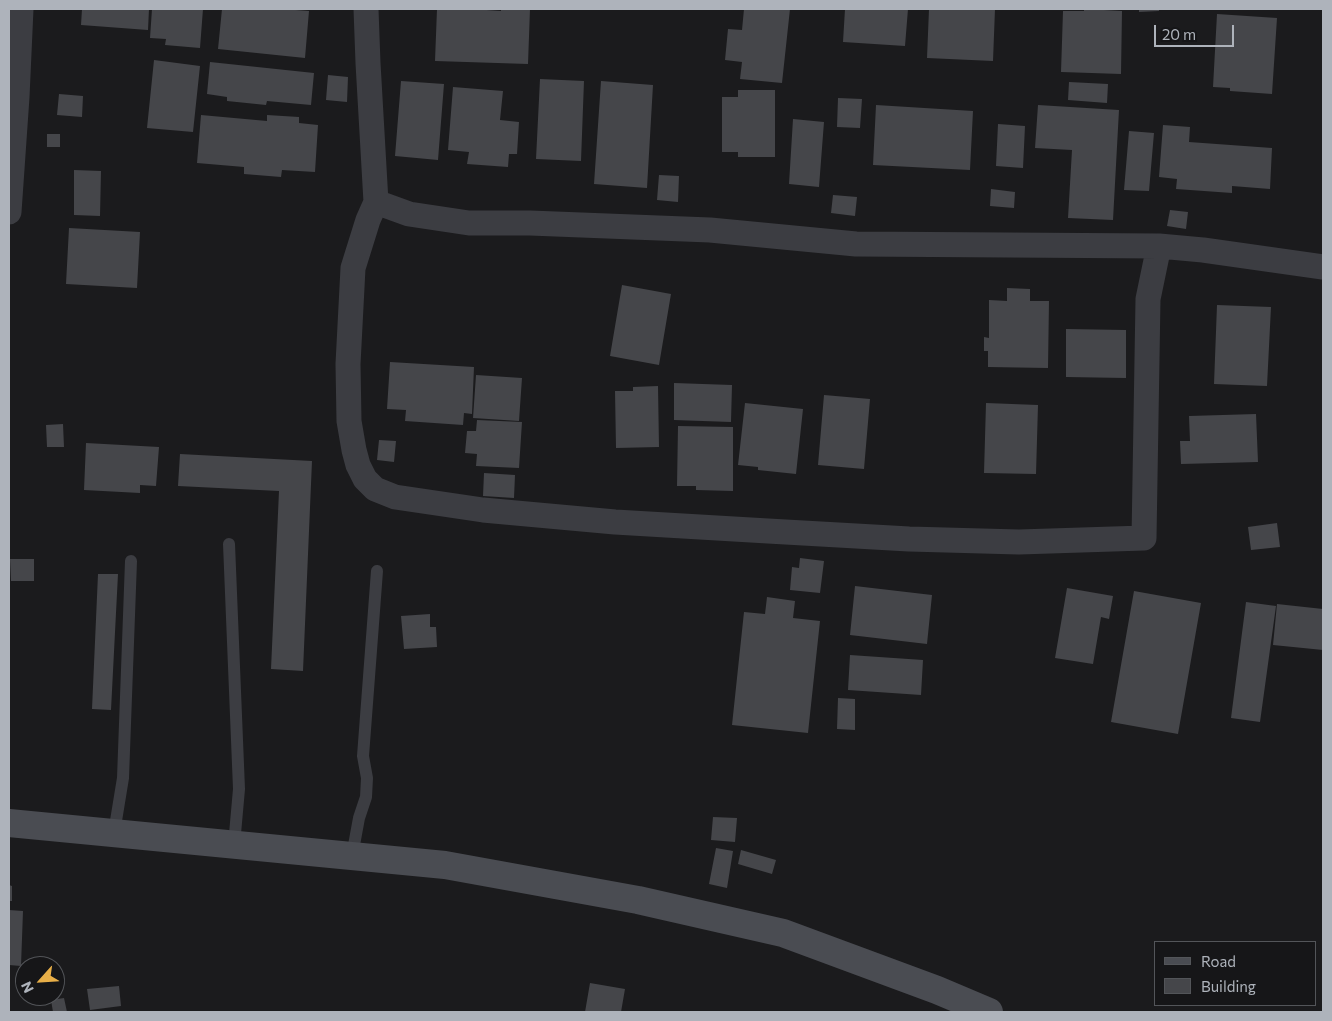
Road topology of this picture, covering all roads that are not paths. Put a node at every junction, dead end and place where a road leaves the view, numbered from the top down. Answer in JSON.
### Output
{"nodes":[{"id":1,"x":21,"y":9,"type":"edge"},
{"id":2,"x":366,"y":9,"type":"edge"},
{"id":3,"x":11,"y":150,"type":"edge"},
{"id":4,"x":376,"y":202,"type":"junction"},
{"id":5,"x":9,"y":212,"type":"edge"},
{"id":6,"x":1159,"y":246,"type":"junction"},
{"id":7,"x":1323,"y":267,"type":"edge"},
{"id":8,"x":229,"y":544,"type":"dead end"},
{"id":9,"x":131,"y":561,"type":"dead end"},
{"id":10,"x":377,"y":571,"type":"dead end"},
{"id":11,"x":9,"y":823,"type":"edge"},
{"id":12,"x":114,"y":833,"type":"junction"},
{"id":13,"x":234,"y":845,"type":"junction"},
{"id":14,"x":352,"y":856,"type":"junction"},
{"id":15,"x":989,"y":1012,"type":"edge"}],
"edges":[{"from":1,"to":3,"type":"street"},
{"from":2,"to":4,"type":"street"},
{"from":3,"to":5,"type":"street"},
{"from":4,"to":6,"type":"street"},
{"from":4,"to":6,"type":"street"},
{"from":6,"to":7,"type":"street"},
{"from":8,"to":13,"type":"lane"},
{"from":9,"to":12,"type":"lane"},
{"from":10,"to":14,"type":"lane"},
{"from":11,"to":12,"type":"main road"},
{"from":12,"to":13,"type":"main road"},
{"from":13,"to":14,"type":"main road"},
{"from":14,"to":15,"type":"main road"}]}
